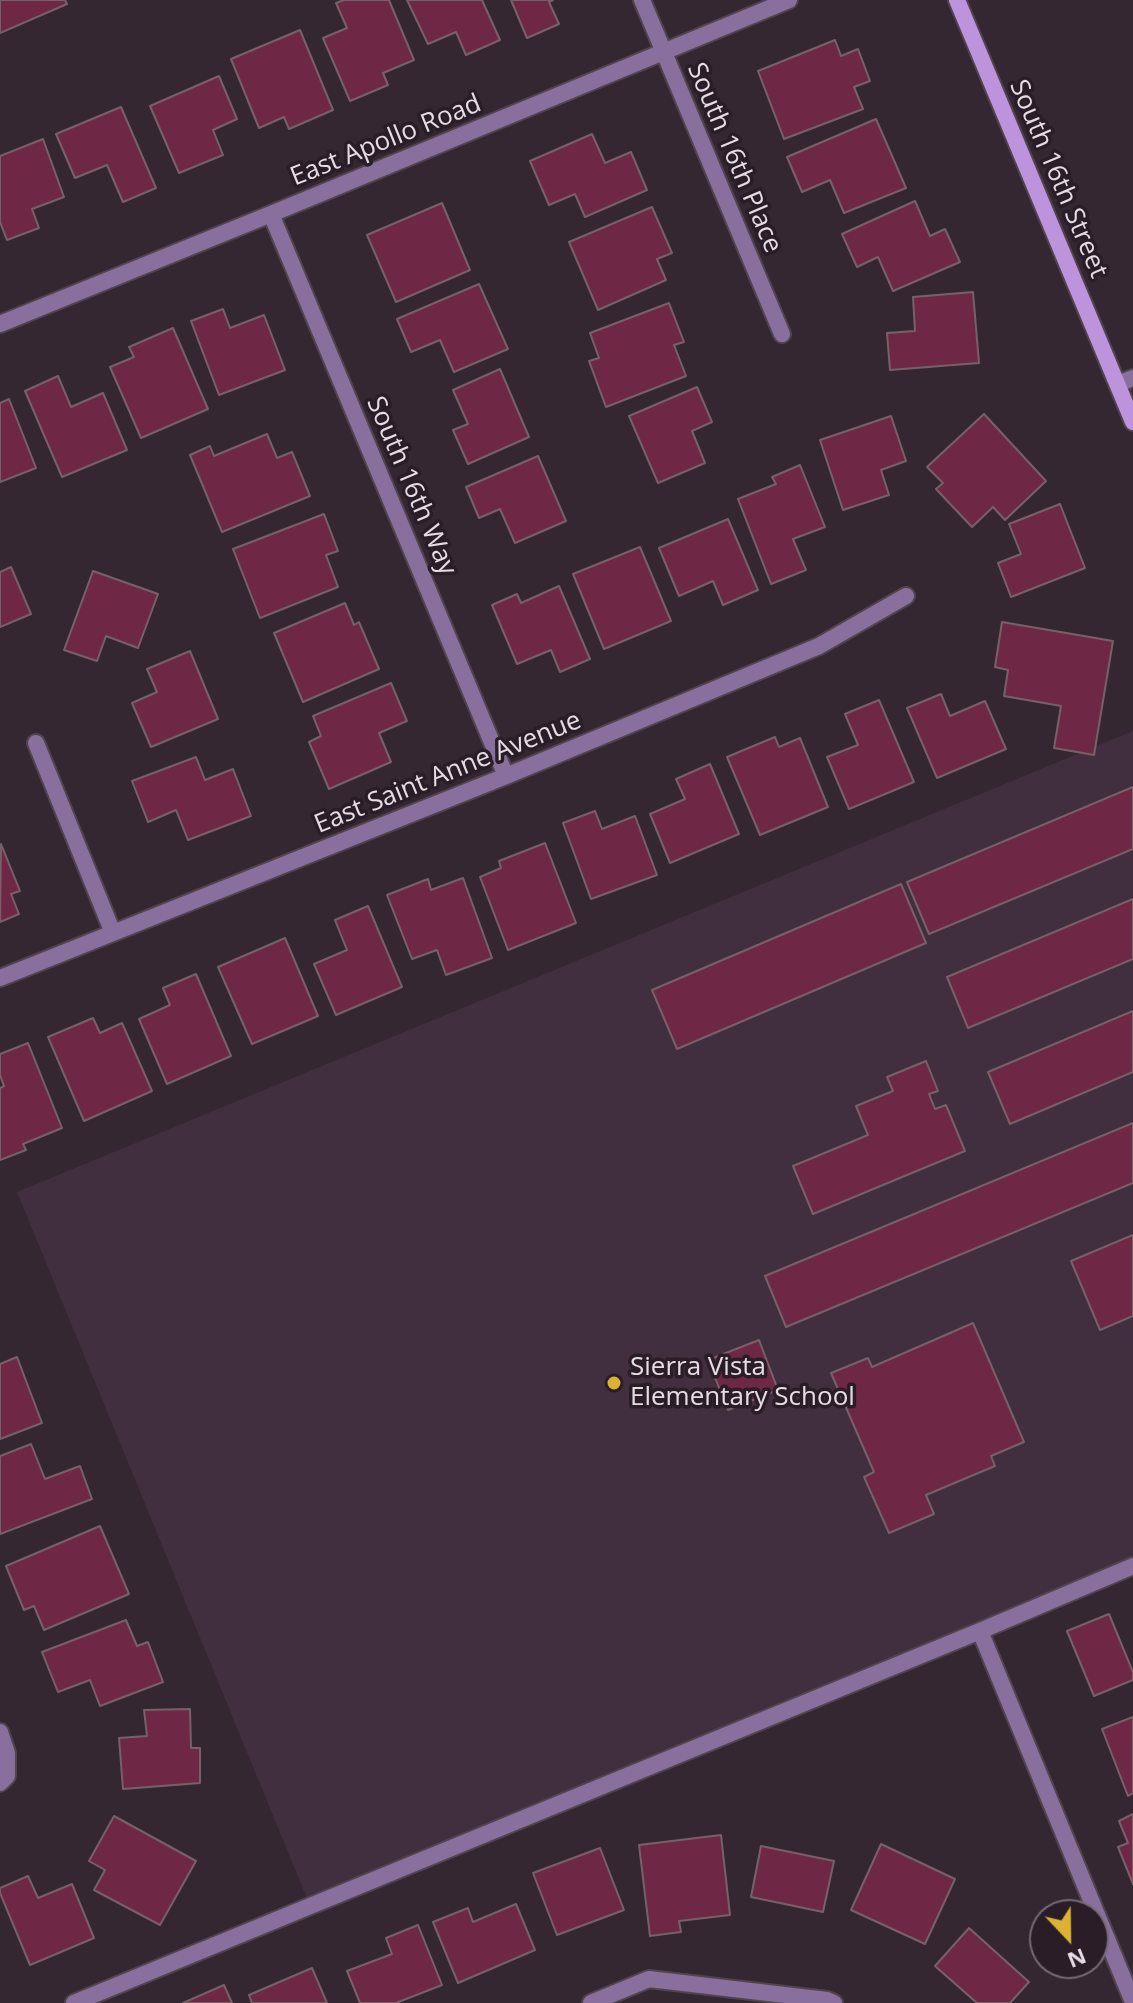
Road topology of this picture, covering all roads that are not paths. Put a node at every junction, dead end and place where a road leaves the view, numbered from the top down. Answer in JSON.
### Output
{"nodes":[{"id":1,"x":642,"y":0,"type":"edge"},
{"id":2,"x":789,"y":0,"type":"edge"},
{"id":3,"x":957,"y":0,"type":"edge"},
{"id":4,"x":664,"y":52,"type":"junction"},
{"id":5,"x":271,"y":214,"type":"junction"},
{"id":6,"x":0,"y":324,"type":"edge"},
{"id":7,"x":782,"y":334,"type":"dead end"},
{"id":8,"x":1125,"y":381,"type":"edge"},
{"id":9,"x":1133,"y":422,"type":"edge"},
{"id":10,"x":906,"y":596,"type":"dead end"},
{"id":11,"x":36,"y":743,"type":"dead end"},
{"id":12,"x":506,"y":776,"type":"junction"},
{"id":13,"x":113,"y":933,"type":"junction"},
{"id":14,"x":0,"y":978,"type":"edge"},
{"id":15,"x":1133,"y":1566,"type":"edge"},
{"id":16,"x":980,"y":1631,"type":"junction"},
{"id":17,"x":0,"y":1732,"type":"edge"},
{"id":18,"x":4,"y":1780,"type":"edge"},
{"id":19,"x":830,"y":2002,"type":"edge"},
{"id":20,"x":1133,"y":2002,"type":"edge"},
{"id":21,"x":74,"y":2003,"type":"edge"},
{"id":22,"x":591,"y":2003,"type":"edge"}],
"edges":[{"from":1,"to":4,"type":"street","name":"South 16th Place"},
{"from":2,"to":4,"type":"street","name":"East Apollo Road"},
{"from":3,"to":8,"type":"main road","name":"South 16th Street"},
{"from":4,"to":5,"type":"street","name":"East Apollo Road"},
{"from":4,"to":7,"type":"street","name":"South 16th Place"},
{"from":5,"to":6,"type":"street","name":"East Apollo Road"},
{"from":5,"to":12,"type":"street","name":"South 16th Way"},
{"from":8,"to":9,"type":"main road","name":"South 16th Street"},
{"from":10,"to":12,"type":"street","name":"East Saint Anne Avenue"},
{"from":11,"to":13,"type":"street"},
{"from":12,"to":13,"type":"street","name":"East Saint Anne Avenue"},
{"from":13,"to":14,"type":"street","name":"East Saint Anne Avenue"},
{"from":15,"to":16,"type":"street"},
{"from":16,"to":20,"type":"street"},
{"from":16,"to":21,"type":"street"},
{"from":17,"to":18,"type":"street"},
{"from":19,"to":22,"type":"street"}]}
